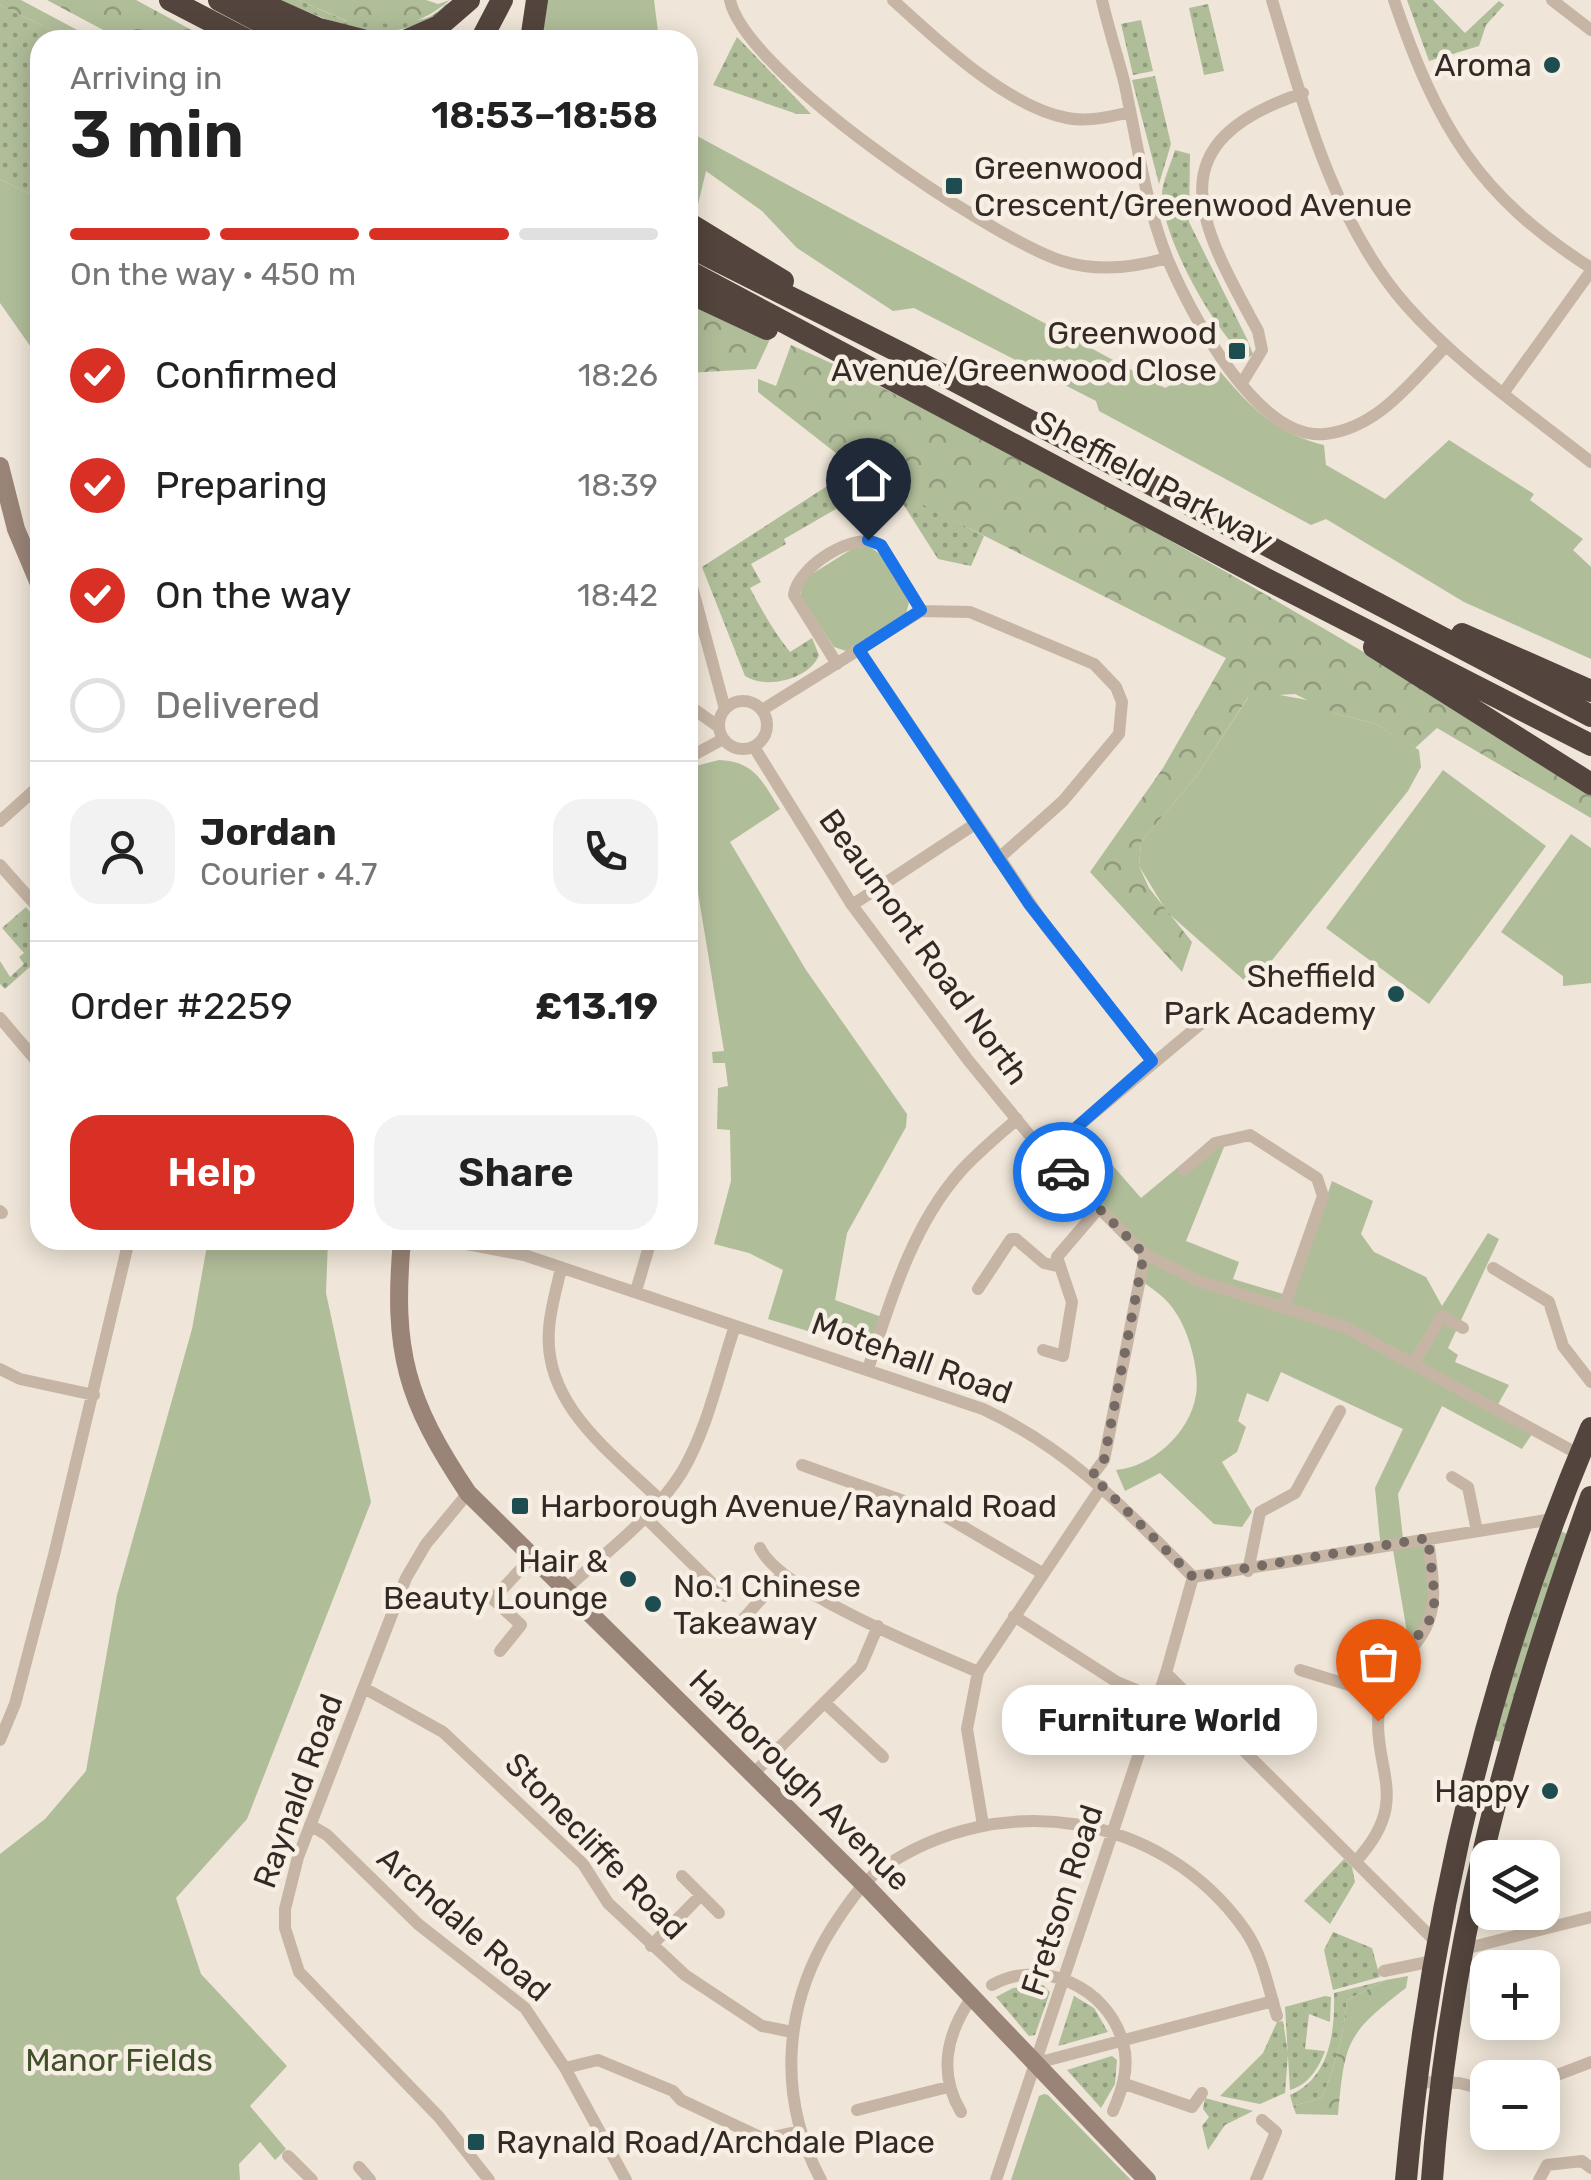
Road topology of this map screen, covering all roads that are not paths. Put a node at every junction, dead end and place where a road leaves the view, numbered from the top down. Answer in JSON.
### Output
{"nodes":[{"id":1,"x":170,"y":0,"type":"edge"},
{"id":2,"x":219,"y":0,"type":"edge"},
{"id":3,"x":254,"y":0,"type":"edge"},
{"id":4,"x":469,"y":0,"type":"edge"},
{"id":5,"x":502,"y":0,"type":"edge"},
{"id":6,"x":538,"y":0,"type":"edge"},
{"id":7,"x":730,"y":0,"type":"edge"},
{"id":8,"x":892,"y":0,"type":"edge"},
{"id":9,"x":1102,"y":0,"type":"edge"},
{"id":10,"x":1394,"y":0,"type":"edge"},
{"id":11,"x":1552,"y":0,"type":"edge"},
{"id":12,"x":1277,"y":1,"type":"edge"},
{"id":13,"x":210,"y":30,"type":"edge"},
{"id":14,"x":228,"y":30,"type":"edge"},
{"id":15,"x":276,"y":30,"type":"edge"},
{"id":16,"x":326,"y":30,"type":"edge"},
{"id":17,"x":430,"y":30,"type":"edge"},
{"id":18,"x":486,"y":30,"type":"edge"},
{"id":19,"x":533,"y":30,"type":"edge"},
{"id":20,"x":1591,"y":30,"type":"edge"},
{"id":21,"x":1303,"y":93,"type":"junction"},
{"id":22,"x":1130,"y":112,"type":"junction"},
{"id":23,"x":698,"y":229,"type":"edge"},
{"id":24,"x":698,"y":251,"type":"edge"},
{"id":25,"x":1168,"y":258,"type":"junction"},
{"id":26,"x":1591,"y":270,"type":"edge"},
{"id":27,"x":698,"y":276,"type":"edge"},
{"id":28,"x":698,"y":297,"type":"edge"},
{"id":29,"x":1446,"y":346,"type":"junction"},
{"id":30,"x":909,"y":357,"type":"junction"},
{"id":31,"x":877,"y":371,"type":"junction"},
{"id":32,"x":1242,"y":382,"type":"junction"},
{"id":33,"x":1504,"y":392,"type":"junction"},
{"id":34,"x":1591,"y":462,"type":"edge"},
{"id":35,"x":0,"y":466,"type":"edge"},
{"id":36,"x":30,"y":562,"type":"edge"},
{"id":37,"x":1266,"y":579,"type":"junction"},
{"id":38,"x":1338,"y":584,"type":"junction"},
{"id":39,"x":698,"y":609,"type":"edge"},
{"id":40,"x":921,"y":610,"type":"junction"},
{"id":41,"x":859,"y":650,"type":"junction"},
{"id":42,"x":837,"y":664,"type":"junction"},
{"id":43,"x":1591,"y":691,"type":"edge"},
{"id":44,"x":725,"y":709,"type":"junction"},
{"id":45,"x":762,"y":710,"type":"junction"},
{"id":46,"x":698,"y":713,"type":"edge"},
{"id":47,"x":1591,"y":716,"type":"edge"},
{"id":48,"x":721,"y":733,"type":"junction"},
{"id":49,"x":1591,"y":744,"type":"edge"},
{"id":50,"x":754,"y":748,"type":"junction"},
{"id":51,"x":698,"y":750,"type":"edge"},
{"id":52,"x":1591,"y":784,"type":"edge"},
{"id":53,"x":30,"y":794,"type":"edge"},
{"id":54,"x":0,"y":820,"type":"edge"},
{"id":55,"x":975,"y":824,"type":"junction"},
{"id":56,"x":998,"y":859,"type":"junction"},
{"id":57,"x":0,"y":865,"type":"edge"},
{"id":58,"x":30,"y":899,"type":"edge"},
{"id":59,"x":852,"y":905,"type":"junction"},
{"id":60,"x":1216,"y":1012,"type":"dead end"},
{"id":61,"x":0,"y":1018,"type":"edge"},
{"id":62,"x":30,"y":1053,"type":"edge"},
{"id":63,"x":1152,"y":1061,"type":"junction"},
{"id":64,"x":1017,"y":1119,"type":"junction"},
{"id":65,"x":1046,"y":1154,"type":"junction"},
{"id":66,"x":1184,"y":1170,"type":"dead end"},
{"id":67,"x":1098,"y":1209,"type":"junction"},
{"id":68,"x":127,"y":1250,"type":"edge"},
{"id":69,"x":402,"y":1250,"type":"edge"},
{"id":70,"x":530,"y":1250,"type":"edge"},
{"id":71,"x":648,"y":1250,"type":"edge"},
{"id":72,"x":1144,"y":1254,"type":"junction"},
{"id":73,"x":1057,"y":1266,"type":"junction"},
{"id":74,"x":561,"y":1268,"type":"junction"},
{"id":75,"x":1493,"y":1268,"type":"dead end"},
{"id":76,"x":978,"y":1288,"type":"dead end"},
{"id":77,"x":636,"y":1292,"type":"junction"},
{"id":78,"x":1284,"y":1307,"type":"junction"},
{"id":79,"x":735,"y":1326,"type":"junction"},
{"id":80,"x":1463,"y":1328,"type":"dead end"},
{"id":81,"x":1043,"y":1350,"type":"dead end"},
{"id":82,"x":1413,"y":1364,"type":"junction"},
{"id":83,"x":868,"y":1368,"type":"junction"},
{"id":84,"x":0,"y":1369,"type":"edge"},
{"id":85,"x":1591,"y":1382,"type":"edge"},
{"id":86,"x":94,"y":1395,"type":"junction"},
{"id":87,"x":1340,"y":1411,"type":"dead end"},
{"id":88,"x":1591,"y":1428,"type":"edge"},
{"id":89,"x":1585,"y":1458,"type":"edge"},
{"id":90,"x":802,"y":1465,"type":"dead end"},
{"id":91,"x":1452,"y":1478,"type":"dead end"},
{"id":92,"x":1097,"y":1481,"type":"junction"},
{"id":93,"x":468,"y":1493,"type":"junction"},
{"id":94,"x":1591,"y":1496,"type":"edge"},
{"id":95,"x":660,"y":1500,"type":"junction"},
{"id":96,"x":644,"y":1517,"type":"junction"},
{"id":97,"x":1553,"y":1520,"type":"junction"},
{"id":98,"x":1477,"y":1531,"type":"junction"},
{"id":99,"x":1428,"y":1538,"type":"junction"},
{"id":100,"x":760,"y":1548,"type":"dead end"},
{"id":101,"x":534,"y":1556,"type":"junction"},
{"id":102,"x":1248,"y":1571,"type":"junction"},
{"id":103,"x":1042,"y":1573,"type":"junction"},
{"id":104,"x":782,"y":1574,"type":"junction"},
{"id":105,"x":1193,"y":1577,"type":"junction"},
{"id":106,"x":568,"y":1588,"type":"junction"},
{"id":107,"x":725,"y":1596,"type":"dead end"},
{"id":108,"x":1014,"y":1616,"type":"junction"},
{"id":109,"x":878,"y":1626,"type":"junction"},
{"id":110,"x":732,"y":1632,"type":"dead end"},
{"id":111,"x":500,"y":1651,"type":"dead end"},
{"id":112,"x":1300,"y":1670,"type":"dead end"},
{"id":113,"x":978,"y":1672,"type":"junction"},
{"id":114,"x":1166,"y":1673,"type":"junction"},
{"id":115,"x":364,"y":1688,"type":"junction"},
{"id":116,"x":1382,"y":1695,"type":"junction"},
{"id":117,"x":1156,"y":1698,"type":"junction"},
{"id":118,"x":826,"y":1704,"type":"junction"},
{"id":119,"x":0,"y":1740,"type":"edge"},
{"id":120,"x":882,"y":1757,"type":"dead end"},
{"id":121,"x":752,"y":1776,"type":"junction"},
{"id":122,"x":310,"y":1825,"type":"junction"},
{"id":123,"x":983,"y":1825,"type":"junction"},
{"id":124,"x":1114,"y":1831,"type":"junction"},
{"id":125,"x":1356,"y":1861,"type":"junction"},
{"id":126,"x":682,"y":1876,"type":"dead end"},
{"id":127,"x":866,"y":1886,"type":"junction"},
{"id":128,"x":701,"y":1896,"type":"junction"},
{"id":129,"x":719,"y":1914,"type":"dead end"},
{"id":130,"x":1591,"y":1918,"type":"edge"},
{"id":131,"x":651,"y":1946,"type":"junction"},
{"id":132,"x":1460,"y":1950,"type":"junction"},
{"id":133,"x":1434,"y":1952,"type":"junction"},
{"id":134,"x":1384,"y":1971,"type":"dead end"},
{"id":135,"x":1065,"y":1979,"type":"junction"},
{"id":136,"x":992,"y":1986,"type":"dead end"},
{"id":137,"x":970,"y":2000,"type":"junction"},
{"id":138,"x":1273,"y":2001,"type":"junction"},
{"id":139,"x":1277,"y":2016,"type":"dead end"},
{"id":140,"x":792,"y":2032,"type":"junction"},
{"id":141,"x":1124,"y":2043,"type":"junction"},
{"id":142,"x":1591,"y":2062,"type":"edge"},
{"id":143,"x":1033,"y":2064,"type":"junction"},
{"id":144,"x":565,"y":2068,"type":"junction"},
{"id":145,"x":1560,"y":2073,"type":"edge"},
{"id":146,"x":1416,"y":2082,"type":"junction"},
{"id":147,"x":1125,"y":2084,"type":"junction"},
{"id":148,"x":1441,"y":2084,"type":"junction"},
{"id":149,"x":948,"y":2087,"type":"junction"},
{"id":150,"x":1470,"y":2088,"type":"edge"},
{"id":151,"x":1202,"y":2093,"type":"dead end"},
{"id":152,"x":856,"y":2110,"type":"dead end"},
{"id":153,"x":1112,"y":2111,"type":"dead end"},
{"id":154,"x":961,"y":2112,"type":"dead end"},
{"id":155,"x":1262,"y":2120,"type":"dead end"},
{"id":156,"x":800,"y":2130,"type":"junction"},
{"id":157,"x":288,"y":2156,"type":"dead end"},
{"id":158,"x":359,"y":2167,"type":"dead end"},
{"id":159,"x":1591,"y":2168,"type":"edge"},
{"id":160,"x":312,"y":2180,"type":"edge"},
{"id":161,"x":370,"y":2180,"type":"edge"},
{"id":162,"x":489,"y":2180,"type":"edge"},
{"id":163,"x":626,"y":2180,"type":"edge"},
{"id":164,"x":821,"y":2180,"type":"edge"},
{"id":165,"x":996,"y":2180,"type":"edge"},
{"id":166,"x":1146,"y":2180,"type":"edge"},
{"id":167,"x":1256,"y":2180,"type":"edge"},
{"id":168,"x":1406,"y":2180,"type":"edge"},
{"id":169,"x":1432,"y":2180,"type":"edge"},
{"id":170,"x":1539,"y":2180,"type":"edge"}],
"edges":[{"from":1,"to":13,"type":"highway"},
{"from":1,"to":14,"type":"highway"},
{"from":2,"to":15,"type":"highway"},
{"from":3,"to":16,"type":"highway"},
{"from":4,"to":17,"type":"highway"},
{"from":5,"to":18,"type":"highway"},
{"from":6,"to":19,"type":"highway"},
{"from":7,"to":25,"type":"street"},
{"from":8,"to":22,"type":"street"},
{"from":9,"to":22,"type":"street"},
{"from":10,"to":26,"type":"street"},
{"from":11,"to":20,"type":"street"},
{"from":12,"to":21,"type":"street"},
{"from":21,"to":29,"type":"street"},
{"from":21,"to":32,"type":"street"},
{"from":22,"to":25,"type":"street"},
{"from":23,"to":30,"type":"highway"},
{"from":24,"to":30,"type":"highway","name":"Sheffield Parkway"},
{"from":25,"to":32,"type":"street"},
{"from":26,"to":33,"type":"street"},
{"from":27,"to":31,"type":"highway","name":"Sheffield Parkway"},
{"from":28,"to":31,"type":"highway"},
{"from":29,"to":32,"type":"street"},
{"from":29,"to":33,"type":"street"},
{"from":30,"to":38,"type":"highway","name":"Sheffield Parkway"},
{"from":31,"to":37,"type":"highway","name":"Sheffield Parkway"},
{"from":33,"to":34,"type":"street"},
{"from":35,"to":36,"type":"street"},
{"from":37,"to":49,"type":"highway","name":"Sheffield Parkway"},
{"from":37,"to":52,"type":"highway"},
{"from":38,"to":43,"type":"highway"},
{"from":38,"to":47,"type":"highway","name":"Sheffield Parkway"},
{"from":39,"to":44,"type":"street"},
{"from":40,"to":41,"type":"street"},
{"from":40,"to":42,"type":"street"},
{"from":40,"to":56,"type":"street"},
{"from":41,"to":42,"type":"street"},
{"from":41,"to":55,"type":"street"},
{"from":42,"to":45,"type":"street"},
{"from":44,"to":45,"type":"street"},
{"from":44,"to":48,"type":"street"},
{"from":45,"to":50,"type":"street"},
{"from":46,"to":48,"type":"street"},
{"from":48,"to":50,"type":"street"},
{"from":48,"to":51,"type":"street"},
{"from":50,"to":59,"type":"street","name":"Beaumont Road North"},
{"from":53,"to":54,"type":"street"},
{"from":55,"to":56,"type":"street"},
{"from":55,"to":59,"type":"street"},
{"from":56,"to":63,"type":"street"},
{"from":57,"to":58,"type":"street"},
{"from":59,"to":64,"type":"street","name":"Beaumont Road North"},
{"from":60,"to":63,"type":"street"},
{"from":61,"to":62,"type":"street"},
{"from":63,"to":65,"type":"street"},
{"from":64,"to":65,"type":"street","name":"Beaumont Road North"},
{"from":64,"to":83,"type":"street"},
{"from":65,"to":67,"type":"street","name":"Beaumont Road North"},
{"from":66,"to":78,"type":"street"},
{"from":67,"to":72,"type":"street","name":"Beaumont Road North"},
{"from":67,"to":73,"type":"street"},
{"from":68,"to":86,"type":"street"},
{"from":69,"to":93,"type":"street","name":"Harborough Avenue"},
{"from":70,"to":74,"type":"street","name":"Motehall Road"},
{"from":71,"to":77,"type":"street"},
{"from":72,"to":78,"type":"street","name":"Beaumont Road North"},
{"from":72,"to":92,"type":"street"},
{"from":73,"to":76,"type":"street"},
{"from":73,"to":81,"type":"street"},
{"from":74,"to":77,"type":"street","name":"Motehall Road"},
{"from":74,"to":95,"type":"street"},
{"from":75,"to":85,"type":"street"},
{"from":77,"to":79,"type":"street","name":"Motehall Road"},
{"from":78,"to":82,"type":"street","name":"Beaumont Road North"},
{"from":79,"to":83,"type":"street","name":"Motehall Road"},
{"from":79,"to":95,"type":"street"},
{"from":80,"to":82,"type":"street"},
{"from":82,"to":89,"type":"street","name":"Beaumont Road North"},
{"from":83,"to":92,"type":"street","name":"Motehall Road"},
{"from":84,"to":86,"type":"street"},
{"from":86,"to":119,"type":"street"},
{"from":87,"to":102,"type":"street"},
{"from":88,"to":89,"type":"highway"},
{"from":89,"to":97,"type":"highway"},
{"from":90,"to":103,"type":"street"},
{"from":91,"to":98,"type":"street"},
{"from":92,"to":103,"type":"street"},
{"from":92,"to":105,"type":"street","name":"Motehall Road"},
{"from":93,"to":101,"type":"street","name":"Harborough Avenue"},
{"from":93,"to":115,"type":"street","name":"Raynald Road"},
{"from":94,"to":132,"type":"highway"},
{"from":95,"to":96,"type":"street"},
{"from":96,"to":106,"type":"street"},
{"from":96,"to":107,"type":"street"},
{"from":97,"to":98,"type":"street"},
{"from":97,"to":133,"type":"highway"},
{"from":98,"to":99,"type":"street"},
{"from":99,"to":102,"type":"street"},
{"from":99,"to":116,"type":"street"},
{"from":100,"to":104,"type":"street"},
{"from":101,"to":106,"type":"street","name":"Harborough Avenue"},
{"from":101,"to":111,"type":"street"},
{"from":102,"to":105,"type":"street"},
{"from":103,"to":108,"type":"street"},
{"from":104,"to":109,"type":"street"},
{"from":104,"to":110,"type":"street"},
{"from":105,"to":114,"type":"street","name":"Fretson Road"},
{"from":106,"to":121,"type":"street","name":"Harborough Avenue"},
{"from":108,"to":113,"type":"street"},
{"from":108,"to":117,"type":"street"},
{"from":109,"to":113,"type":"street"},
{"from":109,"to":118,"type":"street"},
{"from":112,"to":116,"type":"street"},
{"from":113,"to":123,"type":"street"},
{"from":114,"to":117,"type":"street","name":"Fretson Road"},
{"from":114,"to":125,"type":"street"},
{"from":115,"to":122,"type":"street","name":"Raynald Road"},
{"from":115,"to":131,"type":"street","name":"Stonecliffe Road"},
{"from":116,"to":125,"type":"street"},
{"from":117,"to":124,"type":"street","name":"Fretson Road"},
{"from":118,"to":120,"type":"street"},
{"from":118,"to":121,"type":"street"},
{"from":121,"to":127,"type":"street","name":"Harborough Avenue"},
{"from":122,"to":144,"type":"street","name":"Archdale Road"},
{"from":122,"to":162,"type":"street","name":"Raynald Road"},
{"from":123,"to":124,"type":"street"},
{"from":123,"to":127,"type":"street"},
{"from":124,"to":135,"type":"street","name":"Fretson Road"},
{"from":124,"to":138,"type":"street"},
{"from":125,"to":133,"type":"street"},
{"from":126,"to":128,"type":"street"},
{"from":127,"to":137,"type":"street","name":"Harborough Avenue"},
{"from":127,"to":140,"type":"street"},
{"from":128,"to":129,"type":"street"},
{"from":128,"to":131,"type":"street"},
{"from":130,"to":132,"type":"street"},
{"from":131,"to":140,"type":"street","name":"Stonecliffe Road"},
{"from":132,"to":148,"type":"highway"},
{"from":133,"to":134,"type":"street"},
{"from":133,"to":146,"type":"highway"},
{"from":135,"to":136,"type":"street"},
{"from":135,"to":141,"type":"street"},
{"from":135,"to":143,"type":"street","name":"Fretson Road"},
{"from":137,"to":143,"type":"street","name":"Harborough Avenue"},
{"from":137,"to":149,"type":"street"},
{"from":138,"to":139,"type":"street"},
{"from":138,"to":141,"type":"street"},
{"from":140,"to":156,"type":"street"},
{"from":141,"to":143,"type":"street"},
{"from":141,"to":147,"type":"street"},
{"from":142,"to":145,"type":"street"},
{"from":143,"to":165,"type":"street","name":"Fretson Road"},
{"from":143,"to":166,"type":"street","name":"Harborough Avenue"},
{"from":144,"to":156,"type":"street"},
{"from":144,"to":163,"type":"street","name":"Archdale Road"},
{"from":146,"to":148,"type":"street"},
{"from":146,"to":168,"type":"highway"},
{"from":147,"to":151,"type":"street"},
{"from":147,"to":153,"type":"street"},
{"from":148,"to":150,"type":"street"},
{"from":148,"to":169,"type":"highway"},
{"from":149,"to":152,"type":"street"},
{"from":149,"to":154,"type":"street"},
{"from":155,"to":167,"type":"street"},
{"from":156,"to":164,"type":"street"},
{"from":157,"to":160,"type":"street"},
{"from":158,"to":161,"type":"street"},
{"from":159,"to":170,"type":"street"}]}
